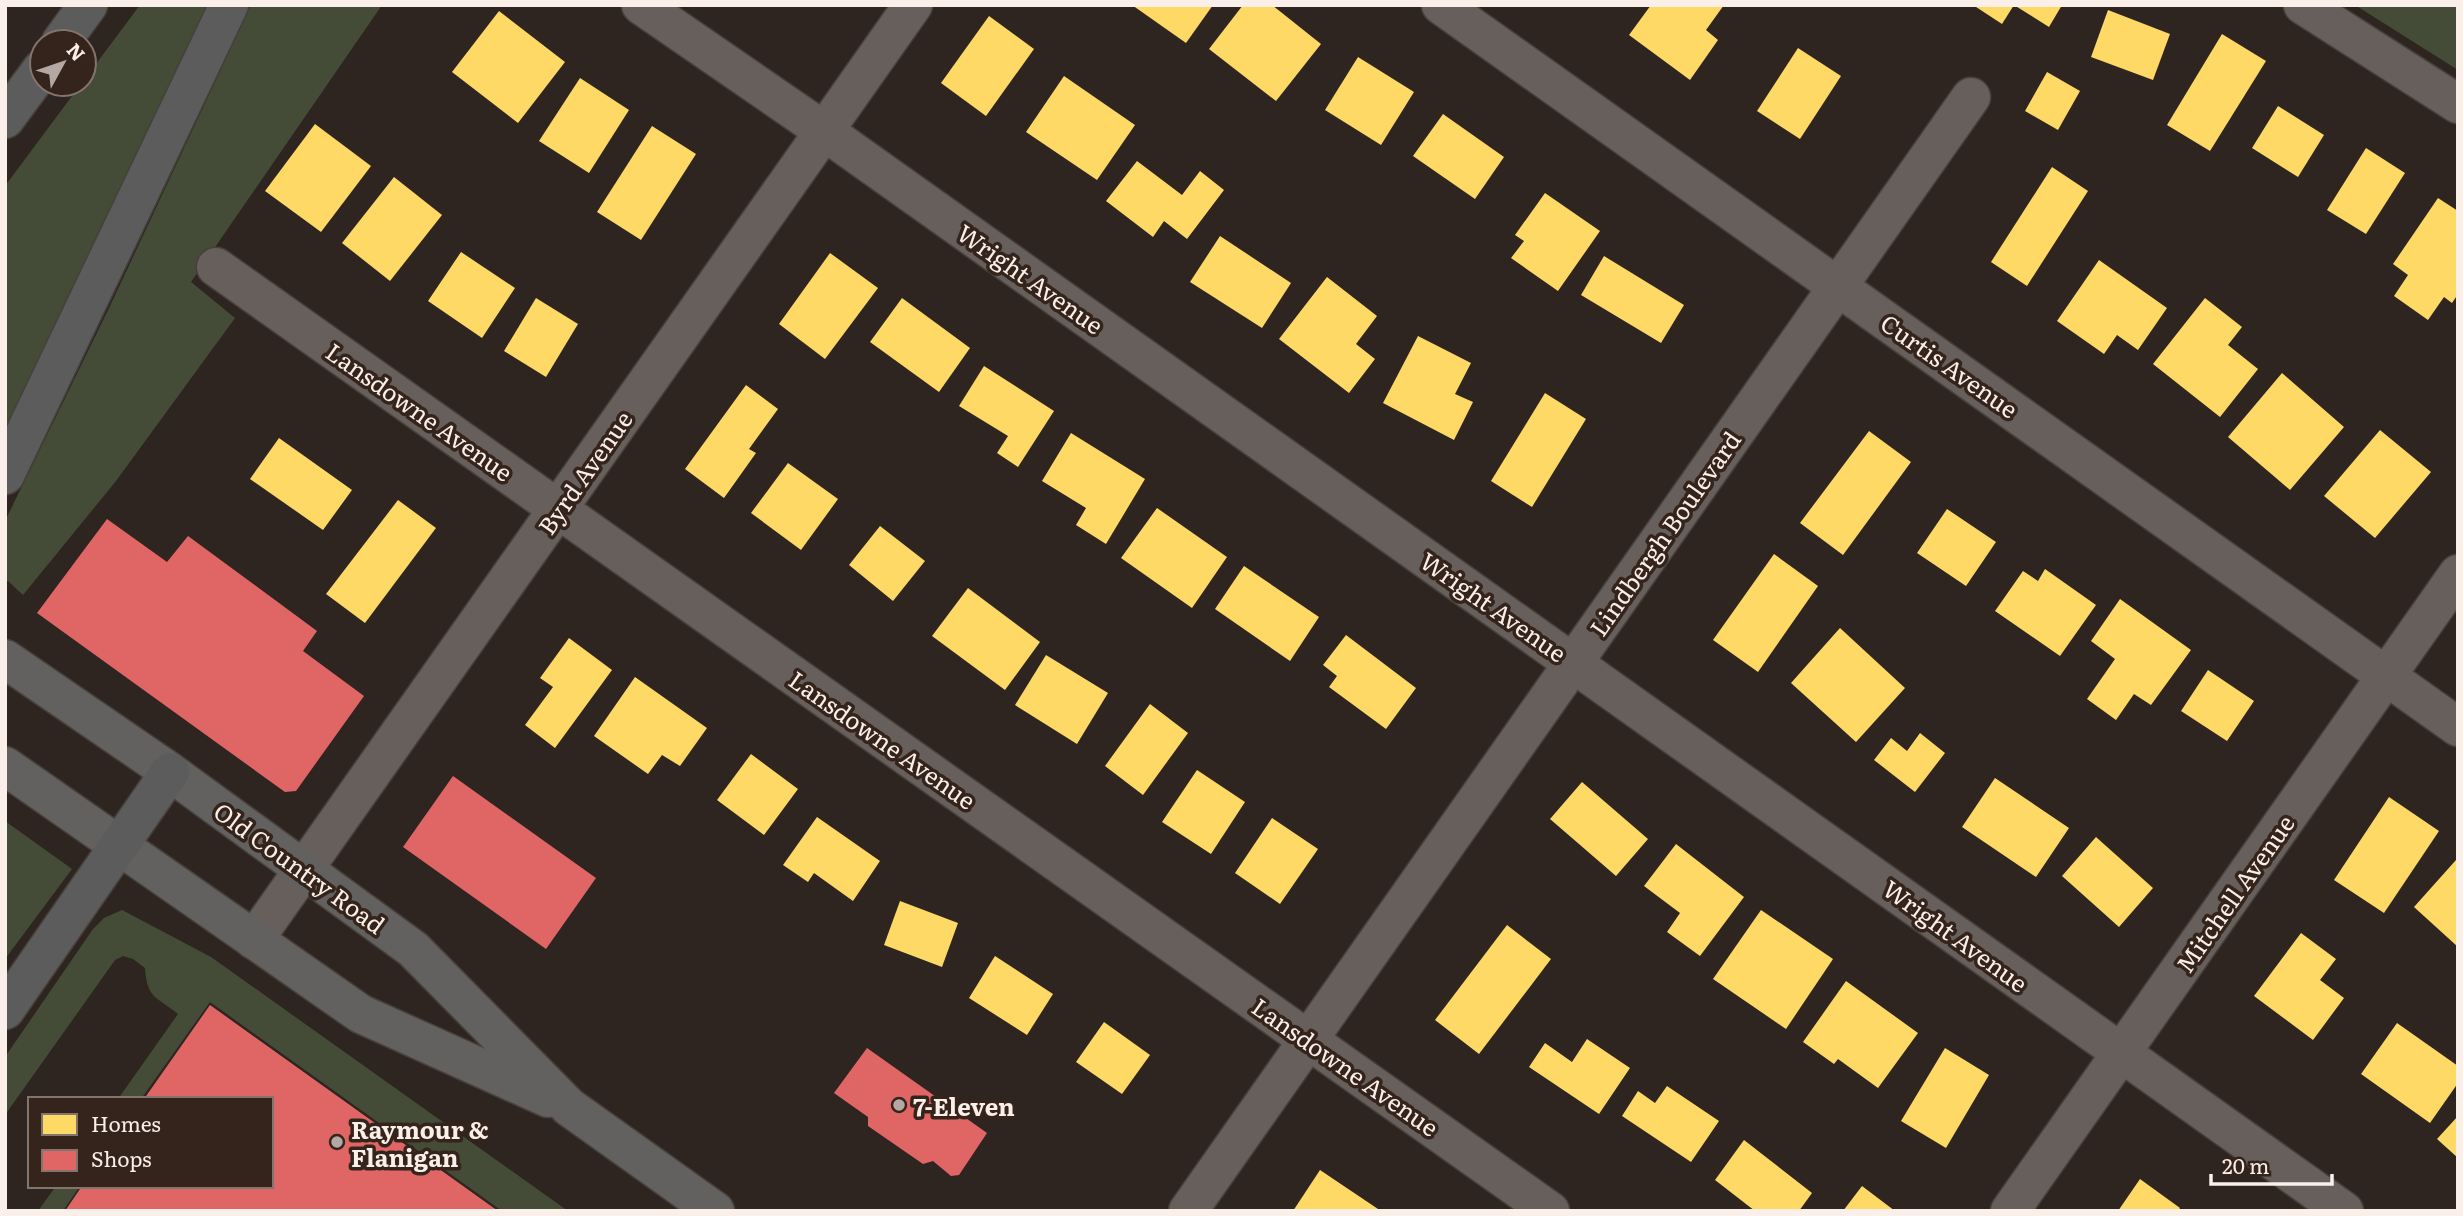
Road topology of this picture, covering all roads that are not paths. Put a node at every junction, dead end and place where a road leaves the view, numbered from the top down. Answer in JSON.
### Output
{"nodes":[{"id":1,"x":88,"y":5,"type":"edge"},
{"id":2,"x":229,"y":5,"type":"edge"},
{"id":3,"x":641,"y":5,"type":"edge"},
{"id":4,"x":913,"y":5,"type":"edge"},
{"id":5,"x":1441,"y":5,"type":"edge"},
{"id":6,"x":2303,"y":5,"type":"edge"},
{"id":7,"x":71,"y":28,"type":"edge"},
{"id":8,"x":28,"y":88,"type":"edge"},
{"id":9,"x":1971,"y":97,"type":"dead end"},
{"id":10,"x":2458,"y":104,"type":"edge"},
{"id":11,"x":5,"y":119,"type":"edge"},
{"id":12,"x":824,"y":131,"type":"junction"},
{"id":13,"x":215,"y":267,"type":"dead end"},
{"id":14,"x":1838,"y":286,"type":"junction"},
{"id":15,"x":5,"y":475,"type":"edge"},
{"id":16,"x":558,"y":509,"type":"junction"},
{"id":17,"x":2458,"y":574,"type":"edge"},
{"id":18,"x":5,"y":659,"type":"edge"},
{"id":19,"x":1574,"y":662,"type":"junction"},
{"id":20,"x":2386,"y":676,"type":"junction"},
{"id":21,"x":2458,"y":727,"type":"edge"},
{"id":22,"x":5,"y":766,"type":"edge"},
{"id":23,"x":170,"y":772,"type":"junction"},
{"id":24,"x":120,"y":845,"type":"junction"},
{"id":25,"x":303,"y":870,"type":"junction"},
{"id":26,"x":254,"y":940,"type":"junction"},
{"id":27,"x":5,"y":1010,"type":"edge"},
{"id":28,"x":1308,"y":1040,"type":"junction"},
{"id":29,"x":2121,"y":1053,"type":"junction"},
{"id":30,"x":569,"y":1107,"type":"junction"},
{"id":31,"x":715,"y":1211,"type":"edge"},
{"id":32,"x":1188,"y":1211,"type":"edge"},
{"id":33,"x":1550,"y":1211,"type":"edge"},
{"id":34,"x":2010,"y":1211,"type":"edge"},
{"id":35,"x":2344,"y":1211,"type":"edge"}],
"edges":[{"from":1,"to":7,"type":"highway"},
{"from":2,"to":15,"type":"highway"},
{"from":3,"to":12,"type":"street","name":"Wright Avenue"},
{"from":4,"to":12,"type":"street","name":"Byrd Avenue"},
{"from":5,"to":14,"type":"street","name":"Curtis Avenue"},
{"from":6,"to":10,"type":"street"},
{"from":8,"to":11,"type":"highway"},
{"from":9,"to":14,"type":"street","name":"Lindbergh Boulevard"},
{"from":12,"to":16,"type":"street","name":"Byrd Avenue"},
{"from":12,"to":19,"type":"street","name":"Wright Avenue"},
{"from":13,"to":16,"type":"street","name":"Lansdowne Avenue"},
{"from":14,"to":19,"type":"street","name":"Lindbergh Boulevard"},
{"from":14,"to":20,"type":"street","name":"Curtis Avenue"},
{"from":16,"to":25,"type":"street","name":"Byrd Avenue"},
{"from":16,"to":28,"type":"street","name":"Lansdowne Avenue"},
{"from":17,"to":20,"type":"street","name":"Mitchell Avenue"},
{"from":18,"to":23,"type":"main road","name":"Old Country Road"},
{"from":19,"to":28,"type":"street","name":"Lindbergh Boulevard"},
{"from":19,"to":29,"type":"street","name":"Wright Avenue"},
{"from":20,"to":21,"type":"street","name":"Curtis Avenue"},
{"from":20,"to":29,"type":"street","name":"Mitchell Avenue"},
{"from":22,"to":24,"type":"main road","name":"Old Country Road"},
{"from":23,"to":24,"type":"highway"},
{"from":23,"to":25,"type":"main road","name":"Old Country Road"},
{"from":24,"to":26,"type":"main road","name":"Old Country Road"},
{"from":24,"to":27,"type":"highway"},
{"from":25,"to":26,"type":"street","name":"Byrd Avenue"},
{"from":25,"to":30,"type":"main road","name":"Old Country Road"},
{"from":26,"to":30,"type":"main road","name":"Old Country Road"},
{"from":28,"to":32,"type":"street","name":"Lindbergh Boulevard"},
{"from":28,"to":33,"type":"street","name":"Lansdowne Avenue"},
{"from":29,"to":34,"type":"street","name":"Mitchell Avenue"},
{"from":29,"to":35,"type":"street","name":"Wright Avenue"},
{"from":30,"to":31,"type":"main road","name":"Old Country Road"}]}
